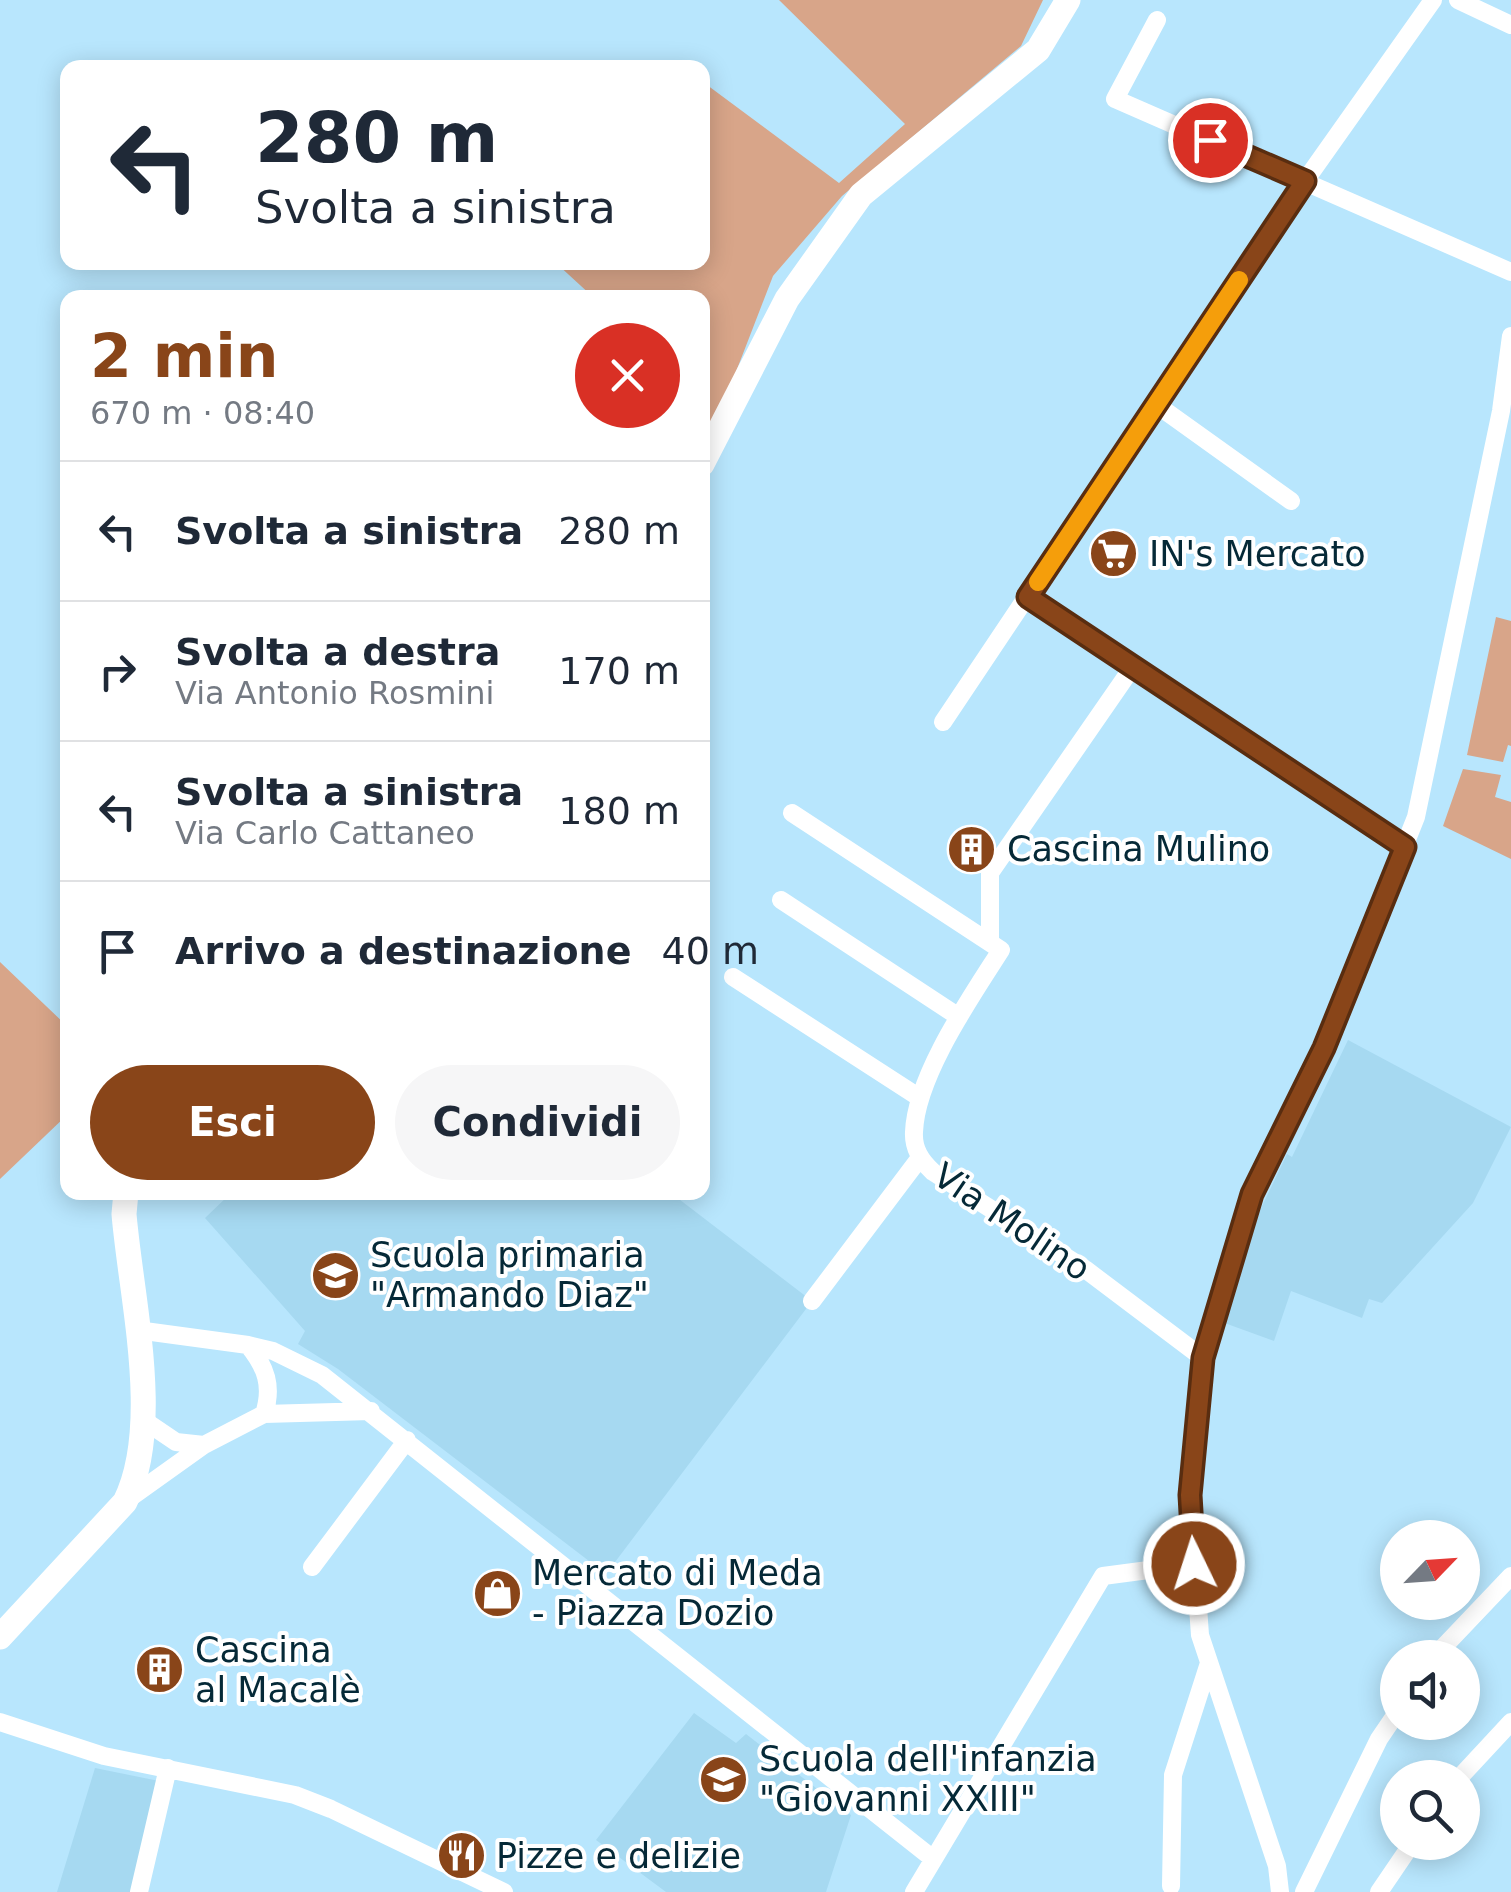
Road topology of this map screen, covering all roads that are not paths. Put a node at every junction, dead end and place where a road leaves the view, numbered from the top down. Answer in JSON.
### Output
{"nodes":[{"id":1,"x":1068,"y":0,"type":"edge"},
{"id":2,"x":1432,"y":0,"type":"edge"},
{"id":3,"x":1458,"y":0,"type":"edge"},
{"id":4,"x":1157,"y":20,"type":"dead end"},
{"id":5,"x":1511,"y":25,"type":"edge"},
{"id":6,"x":1305,"y":181,"type":"junction"},
{"id":7,"x":1511,"y":272,"type":"edge"},
{"id":8,"x":1511,"y":336,"type":"edge"},
{"id":9,"x":1157,"y":405,"type":"junction"},
{"id":10,"x":1506,"y":413,"type":"edge"},
{"id":11,"x":710,"y":448,"type":"edge"},
{"id":12,"x":1291,"y":501,"type":"dead end"},
{"id":13,"x":1028,"y":597,"type":"junction"},
{"id":14,"x":1134,"y":665,"type":"junction"},
{"id":15,"x":943,"y":722,"type":"dead end"},
{"id":16,"x":792,"y":813,"type":"dead end"},
{"id":17,"x":1405,"y":847,"type":"junction"},
{"id":18,"x":781,"y":900,"type":"dead end"},
{"id":19,"x":990,"y":943,"type":"junction"},
{"id":20,"x":733,"y":977,"type":"dead end"},
{"id":21,"x":958,"y":1017,"type":"junction"},
{"id":22,"x":920,"y":1098,"type":"junction"},
{"id":23,"x":920,"y":1159,"type":"junction"},
{"id":24,"x":126,"y":1200,"type":"edge"},
{"id":25,"x":812,"y":1301,"type":"dead end"},
{"id":26,"x":137,"y":1330,"type":"junction"},
{"id":27,"x":248,"y":1345,"type":"junction"},
{"id":28,"x":1203,"y":1358,"type":"junction"},
{"id":29,"x":371,"y":1411,"type":"junction"},
{"id":30,"x":264,"y":1414,"type":"junction"},
{"id":31,"x":142,"y":1419,"type":"junction"},
{"id":32,"x":407,"y":1440,"type":"junction"},
{"id":33,"x":204,"y":1445,"type":"junction"},
{"id":34,"x":125,"y":1502,"type":"junction"},
{"id":35,"x":1194,"y":1564,"type":"junction"},
{"id":36,"x":312,"y":1568,"type":"dead end"},
{"id":37,"x":1511,"y":1576,"type":"edge"},
{"id":38,"x":28,"y":1605,"type":"junction"},
{"id":39,"x":0,"y":1623,"type":"edge"},
{"id":40,"x":0,"y":1636,"type":"edge"},
{"id":41,"x":1450,"y":1640,"type":"edge"},
{"id":42,"x":1209,"y":1662,"type":"junction"},
{"id":43,"x":0,"y":1722,"type":"edge"},
{"id":44,"x":1511,"y":1722,"type":"edge"},
{"id":45,"x":1380,"y":1738,"type":"edge"},
{"id":46,"x":1476,"y":1760,"type":"edge"},
{"id":47,"x":168,"y":1768,"type":"junction"},
{"id":48,"x":932,"y":1858,"type":"junction"},
{"id":49,"x":1401,"y":1860,"type":"edge"},
{"id":50,"x":1171,"y":1886,"type":"dead end"},
{"id":51,"x":139,"y":1892,"type":"edge"},
{"id":52,"x":504,"y":1892,"type":"edge"},
{"id":53,"x":914,"y":1892,"type":"edge"},
{"id":54,"x":1280,"y":1892,"type":"edge"},
{"id":55,"x":1304,"y":1892,"type":"edge"},
{"id":56,"x":1379,"y":1892,"type":"edge"}],
"edges":[{"from":1,"to":11,"type":"street"},
{"from":2,"to":6,"type":"street"},
{"from":3,"to":5,"type":"street"},
{"from":4,"to":6,"type":"street"},
{"from":6,"to":7,"type":"street"},
{"from":6,"to":9,"type":"street"},
{"from":8,"to":10,"type":"street"},
{"from":9,"to":12,"type":"street"},
{"from":9,"to":13,"type":"street"},
{"from":10,"to":17,"type":"street"},
{"from":13,"to":14,"type":"street"},
{"from":13,"to":15,"type":"street"},
{"from":14,"to":17,"type":"street"},
{"from":14,"to":19,"type":"street"},
{"from":16,"to":19,"type":"street"},
{"from":17,"to":28,"type":"street"},
{"from":18,"to":21,"type":"street"},
{"from":19,"to":21,"type":"street","name":"Via Molino"},
{"from":20,"to":22,"type":"street"},
{"from":21,"to":22,"type":"street","name":"Via Molino"},
{"from":22,"to":23,"type":"street","name":"Via Molino"},
{"from":23,"to":25,"type":"street"},
{"from":23,"to":28,"type":"street","name":"Via Molino"},
{"from":24,"to":26,"type":"street"},
{"from":26,"to":27,"type":"street"},
{"from":26,"to":31,"type":"street"},
{"from":27,"to":29,"type":"street"},
{"from":27,"to":30,"type":"street"},
{"from":28,"to":35,"type":"street"},
{"from":29,"to":30,"type":"street"},
{"from":29,"to":32,"type":"street"},
{"from":30,"to":33,"type":"street"},
{"from":31,"to":33,"type":"street"},
{"from":31,"to":34,"type":"street"},
{"from":32,"to":36,"type":"street"},
{"from":32,"to":48,"type":"street"},
{"from":33,"to":34,"type":"street"},
{"from":34,"to":38,"type":"street"},
{"from":35,"to":42,"type":"street"},
{"from":35,"to":48,"type":"street"},
{"from":37,"to":41,"type":"street"},
{"from":38,"to":39,"type":"street"},
{"from":38,"to":40,"type":"street"},
{"from":42,"to":50,"type":"street"},
{"from":42,"to":54,"type":"street"},
{"from":43,"to":47,"type":"street"},
{"from":44,"to":46,"type":"street"},
{"from":45,"to":55,"type":"street"},
{"from":47,"to":51,"type":"street"},
{"from":47,"to":52,"type":"street"},
{"from":48,"to":53,"type":"street"},
{"from":49,"to":56,"type":"street"}]}
